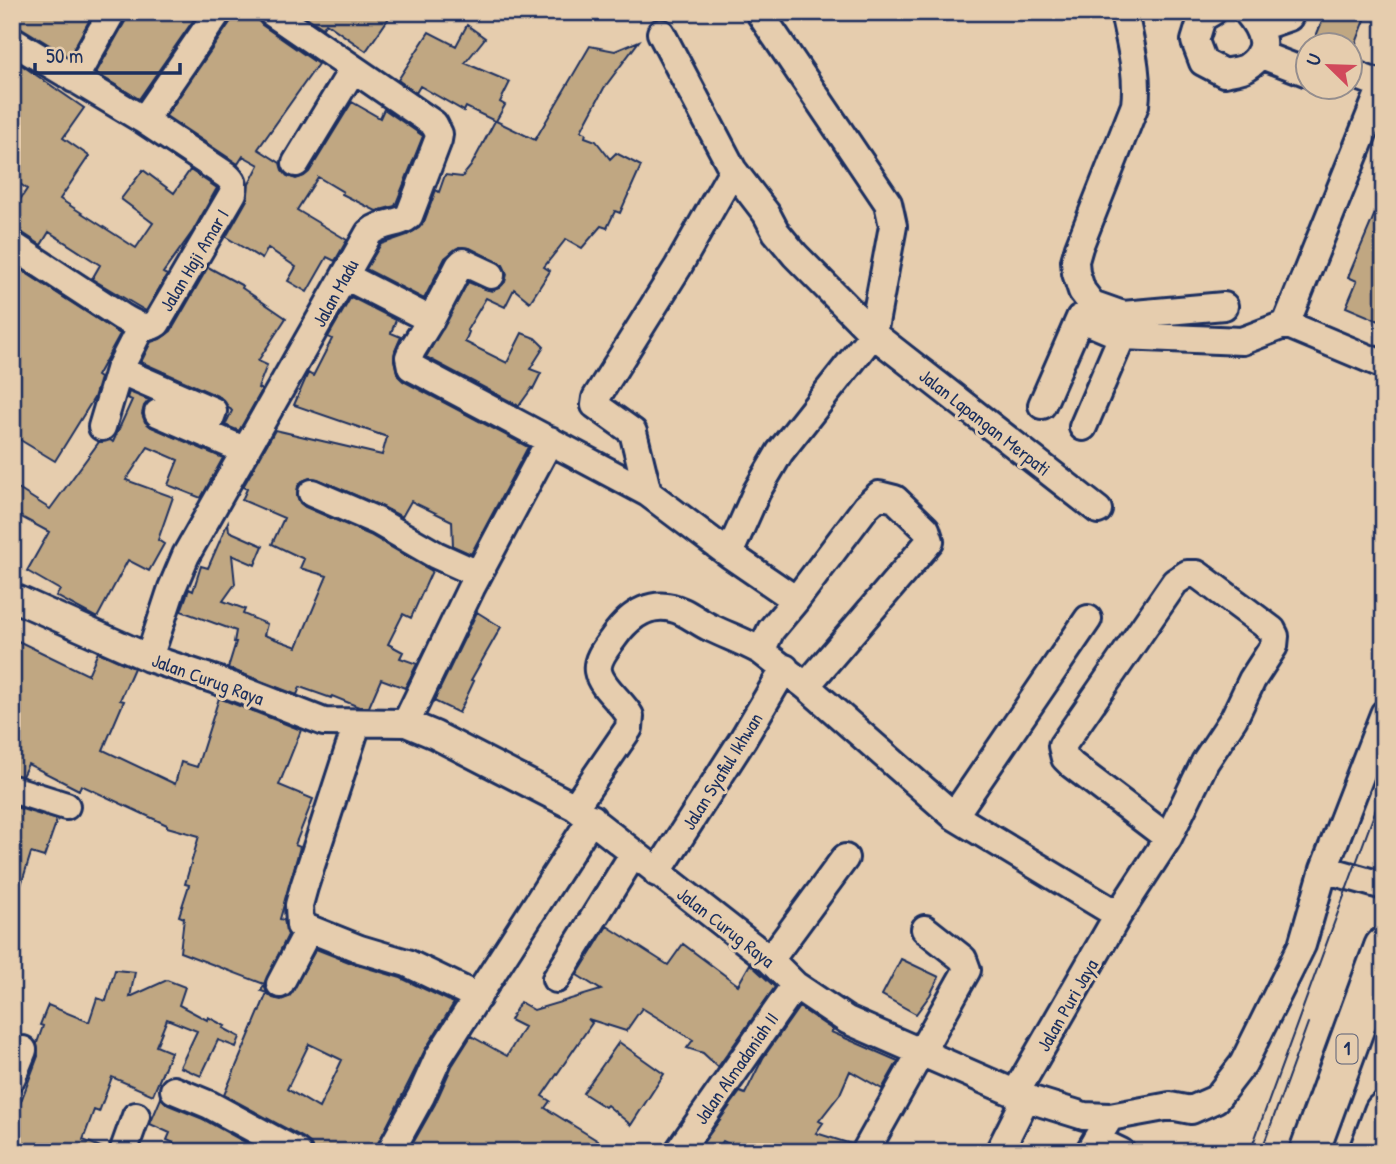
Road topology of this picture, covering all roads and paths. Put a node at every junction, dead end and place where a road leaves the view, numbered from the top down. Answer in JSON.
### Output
{"nodes":[{"id":1,"x":112,"y":12,"type":"edge"},
{"id":2,"x":218,"y":12,"type":"edge"},
{"id":3,"x":271,"y":12,"type":"edge"},
{"id":4,"x":759,"y":12,"type":"edge"},
{"id":5,"x":1124,"y":12,"type":"edge"},
{"id":6,"x":1212,"y":12,"type":"edge"},
{"id":7,"x":1291,"y":12,"type":"edge"},
{"id":8,"x":1255,"y":27,"type":"edge"},
{"id":9,"x":661,"y":33,"type":"dead end"},
{"id":10,"x":12,"y":41,"type":"edge"},
{"id":11,"x":1294,"y":49,"type":"edge"},
{"id":12,"x":1294,"y":61,"type":"edge"},
{"id":13,"x":353,"y":69,"type":"junction"},
{"id":14,"x":74,"y":79,"type":"junction"},
{"id":15,"x":1364,"y":80,"type":"edge"},
{"id":16,"x":1381,"y":88,"type":"edge"},
{"id":17,"x":142,"y":119,"type":"junction"},
{"id":18,"x":296,"y":163,"type":"dead end"},
{"id":19,"x":733,"y":170,"type":"junction"},
{"id":20,"x":12,"y":245,"type":"edge"},
{"id":21,"x":491,"y":275,"type":"dead end"},
{"id":22,"x":345,"y":276,"type":"junction"},
{"id":23,"x":1224,"y":306,"type":"dead end"},
{"id":24,"x":431,"y":320,"type":"junction"},
{"id":25,"x":1286,"y":324,"type":"junction"},
{"id":26,"x":141,"y":327,"type":"junction"},
{"id":27,"x":873,"y":334,"type":"junction"},
{"id":28,"x":1122,"y":336,"type":"junction"},
{"id":29,"x":1384,"y":365,"type":"edge"},
{"id":30,"x":119,"y":370,"type":"junction"},
{"id":31,"x":1042,"y":405,"type":"dead end"},
{"id":32,"x":158,"y":413,"type":"dead end"},
{"id":33,"x":102,"y":427,"type":"dead end"},
{"id":34,"x":1083,"y":427,"type":"dead end"},
{"id":35,"x":205,"y":433,"type":"junction"},
{"id":36,"x":550,"y":440,"type":"junction"},
{"id":37,"x":246,"y":451,"type":"junction"},
{"id":38,"x":312,"y":493,"type":"dead end"},
{"id":39,"x":648,"y":493,"type":"junction"},
{"id":40,"x":1098,"y":510,"type":"dead end"},
{"id":41,"x":729,"y":555,"type":"junction"},
{"id":42,"x":478,"y":574,"type":"junction"},
{"id":43,"x":12,"y":597,"type":"edge"},
{"id":44,"x":796,"y":600,"type":"junction"},
{"id":45,"x":1087,"y":619,"type":"dead end"},
{"id":46,"x":761,"y":651,"type":"junction"},
{"id":47,"x":149,"y":658,"type":"junction"},
{"id":48,"x":785,"y":668,"type":"junction"},
{"id":49,"x":806,"y":686,"type":"junction"},
{"id":50,"x":1384,"y":714,"type":"edge"},
{"id":51,"x":406,"y":723,"type":"junction"},
{"id":52,"x":357,"y":724,"type":"junction"},
{"id":53,"x":12,"y":789,"type":"edge"},
{"id":54,"x":66,"y":806,"type":"dead end"},
{"id":55,"x":584,"y":813,"type":"junction"},
{"id":56,"x":954,"y":816,"type":"junction"},
{"id":57,"x":1168,"y":838,"type":"junction"},
{"id":58,"x":634,"y":853,"type":"junction"},
{"id":59,"x":845,"y":858,"type":"dead end"},
{"id":60,"x":1324,"y":869,"type":"junction"},
{"id":61,"x":657,"y":873,"type":"junction"},
{"id":62,"x":1384,"y":886,"type":"edge"},
{"id":63,"x":1118,"y":915,"type":"junction"},
{"id":64,"x":309,"y":929,"type":"junction"},
{"id":65,"x":925,"y":929,"type":"dead end"},
{"id":66,"x":1384,"y":947,"type":"edge"},
{"id":67,"x":770,"y":960,"type":"junction"},
{"id":68,"x":556,"y":979,"type":"dead end"},
{"id":69,"x":280,"y":984,"type":"dead end"},
{"id":70,"x":795,"y":985,"type":"junction"},
{"id":71,"x":478,"y":997,"type":"junction"},
{"id":72,"x":23,"y":1050,"type":"dead end"},
{"id":73,"x":920,"y":1052,"type":"junction"},
{"id":74,"x":12,"y":1077,"type":"edge"},
{"id":75,"x":174,"y":1090,"type":"dead end"},
{"id":76,"x":1021,"y":1096,"type":"junction"},
{"id":77,"x":1384,"y":1112,"type":"edge"},
{"id":78,"x":1110,"y":1117,"type":"junction"},
{"id":79,"x":1093,"y":1146,"type":"edge"},
{"id":80,"x":297,"y":1152,"type":"edge"},
{"id":81,"x":390,"y":1152,"type":"edge"},
{"id":82,"x":678,"y":1152,"type":"edge"},
{"id":83,"x":865,"y":1152,"type":"edge"},
{"id":84,"x":999,"y":1152,"type":"edge"},
{"id":85,"x":1121,"y":1152,"type":"edge"},
{"id":86,"x":1309,"y":1152,"type":"edge"},
{"id":87,"x":1369,"y":1152,"type":"edge"}],
"edges":[{"from":1,"to":14,"type":"street"},
{"from":2,"to":17,"type":"street"},
{"from":3,"to":13,"type":"street","name":"Jalan Madu"},
{"from":4,"to":27,"type":"street"},
{"from":5,"to":23,"type":"street"},
{"from":6,"to":8,"type":"street"},
{"from":7,"to":8,"type":"street"},
{"from":8,"to":11,"type":"street"},
{"from":8,"to":12,"type":"street"},
{"from":9,"to":19,"type":"street","name":"Jalan Lapangan Merpati"},
{"from":10,"to":14,"type":"street"},
{"from":13,"to":18,"type":"street"},
{"from":13,"to":22,"type":"street","name":"Jalan Madu"},
{"from":14,"to":17,"type":"street"},
{"from":15,"to":16,"type":"street"},
{"from":16,"to":25,"type":"street"},
{"from":17,"to":26,"type":"street","name":"Jalan Haji Amar I"},
{"from":19,"to":27,"type":"street","name":"Jalan Lapangan Merpati"},
{"from":19,"to":39,"type":"street"},
{"from":20,"to":26,"type":"street","name":"Jalan Haji Amar I"},
{"from":21,"to":24,"type":"street"},
{"from":22,"to":24,"type":"street"},
{"from":22,"to":37,"type":"street","name":"Jalan Madu"},
{"from":24,"to":36,"type":"street"},
{"from":25,"to":28,"type":"street"},
{"from":25,"to":29,"type":"street"},
{"from":26,"to":30,"type":"street"},
{"from":27,"to":40,"type":"street","name":"Jalan Lapangan Merpati"},
{"from":27,"to":41,"type":"street"},
{"from":28,"to":31,"type":"street"},
{"from":28,"to":34,"type":"street"},
{"from":30,"to":33,"type":"street"},
{"from":30,"to":35,"type":"street"},
{"from":32,"to":35,"type":"street"},
{"from":35,"to":37,"type":"street"},
{"from":36,"to":39,"type":"street"},
{"from":36,"to":42,"type":"street"},
{"from":37,"to":47,"type":"street","name":"Jalan Madu"},
{"from":38,"to":42,"type":"street"},
{"from":39,"to":41,"type":"street"},
{"from":41,"to":44,"type":"street"},
{"from":42,"to":51,"type":"street"},
{"from":43,"to":47,"type":"street","name":"Jalan Curug Raya"},
{"from":44,"to":46,"type":"street"},
{"from":44,"to":49,"type":"street"},
{"from":45,"to":56,"type":"street"},
{"from":46,"to":48,"type":"street"},
{"from":46,"to":55,"type":"street"},
{"from":47,"to":52,"type":"street","name":"Jalan Curug Raya"},
{"from":48,"to":49,"type":"street"},
{"from":48,"to":61,"type":"street","name":"Jalan Syafiul Ikhwan"},
{"from":49,"to":56,"type":"street"},
{"from":50,"to":60,"type":"street","name":"Jalan Curug Raya"},
{"from":51,"to":52,"type":"street","name":"Jalan Curug Raya"},
{"from":51,"to":55,"type":"street","name":"Jalan Curug Raya"},
{"from":52,"to":64,"type":"street"},
{"from":53,"to":54,"type":"street"},
{"from":55,"to":58,"type":"street","name":"Jalan Curug Raya"},
{"from":55,"to":71,"type":"street"},
{"from":56,"to":63,"type":"street"},
{"from":57,"to":57,"type":"street","name":"Jalan Puri Jaya"},
{"from":57,"to":63,"type":"street","name":"Jalan Puri Jaya"},
{"from":58,"to":61,"type":"street","name":"Jalan Curug Raya"},
{"from":58,"to":68,"type":"street"},
{"from":59,"to":67,"type":"street"},
{"from":60,"to":62,"type":"street"},
{"from":60,"to":78,"type":"street","name":"Jalan Curug Raya"},
{"from":61,"to":67,"type":"street","name":"Jalan Curug Raya"},
{"from":63,"to":76,"type":"street","name":"Jalan Puri Jaya"},
{"from":64,"to":69,"type":"street"},
{"from":64,"to":71,"type":"street"},
{"from":65,"to":73,"type":"street"},
{"from":66,"to":86,"type":"highway","number":"1"},
{"from":67,"to":70,"type":"street","name":"Jalan Curug Raya"},
{"from":70,"to":73,"type":"street","name":"Jalan Curug Raya"},
{"from":70,"to":82,"type":"street","name":"Jalan Almadaniah II"},
{"from":71,"to":81,"type":"street"},
{"from":72,"to":74,"type":"street"},
{"from":73,"to":76,"type":"street","name":"Jalan Curug Raya"},
{"from":73,"to":83,"type":"street"},
{"from":75,"to":80,"type":"street"},
{"from":76,"to":78,"type":"street","name":"Jalan Curug Raya"},
{"from":76,"to":84,"type":"street","name":"Jalan Puri Jaya"},
{"from":77,"to":87,"type":"highway"},
{"from":78,"to":79,"type":"street"},
{"from":79,"to":85,"type":"street"}]}
